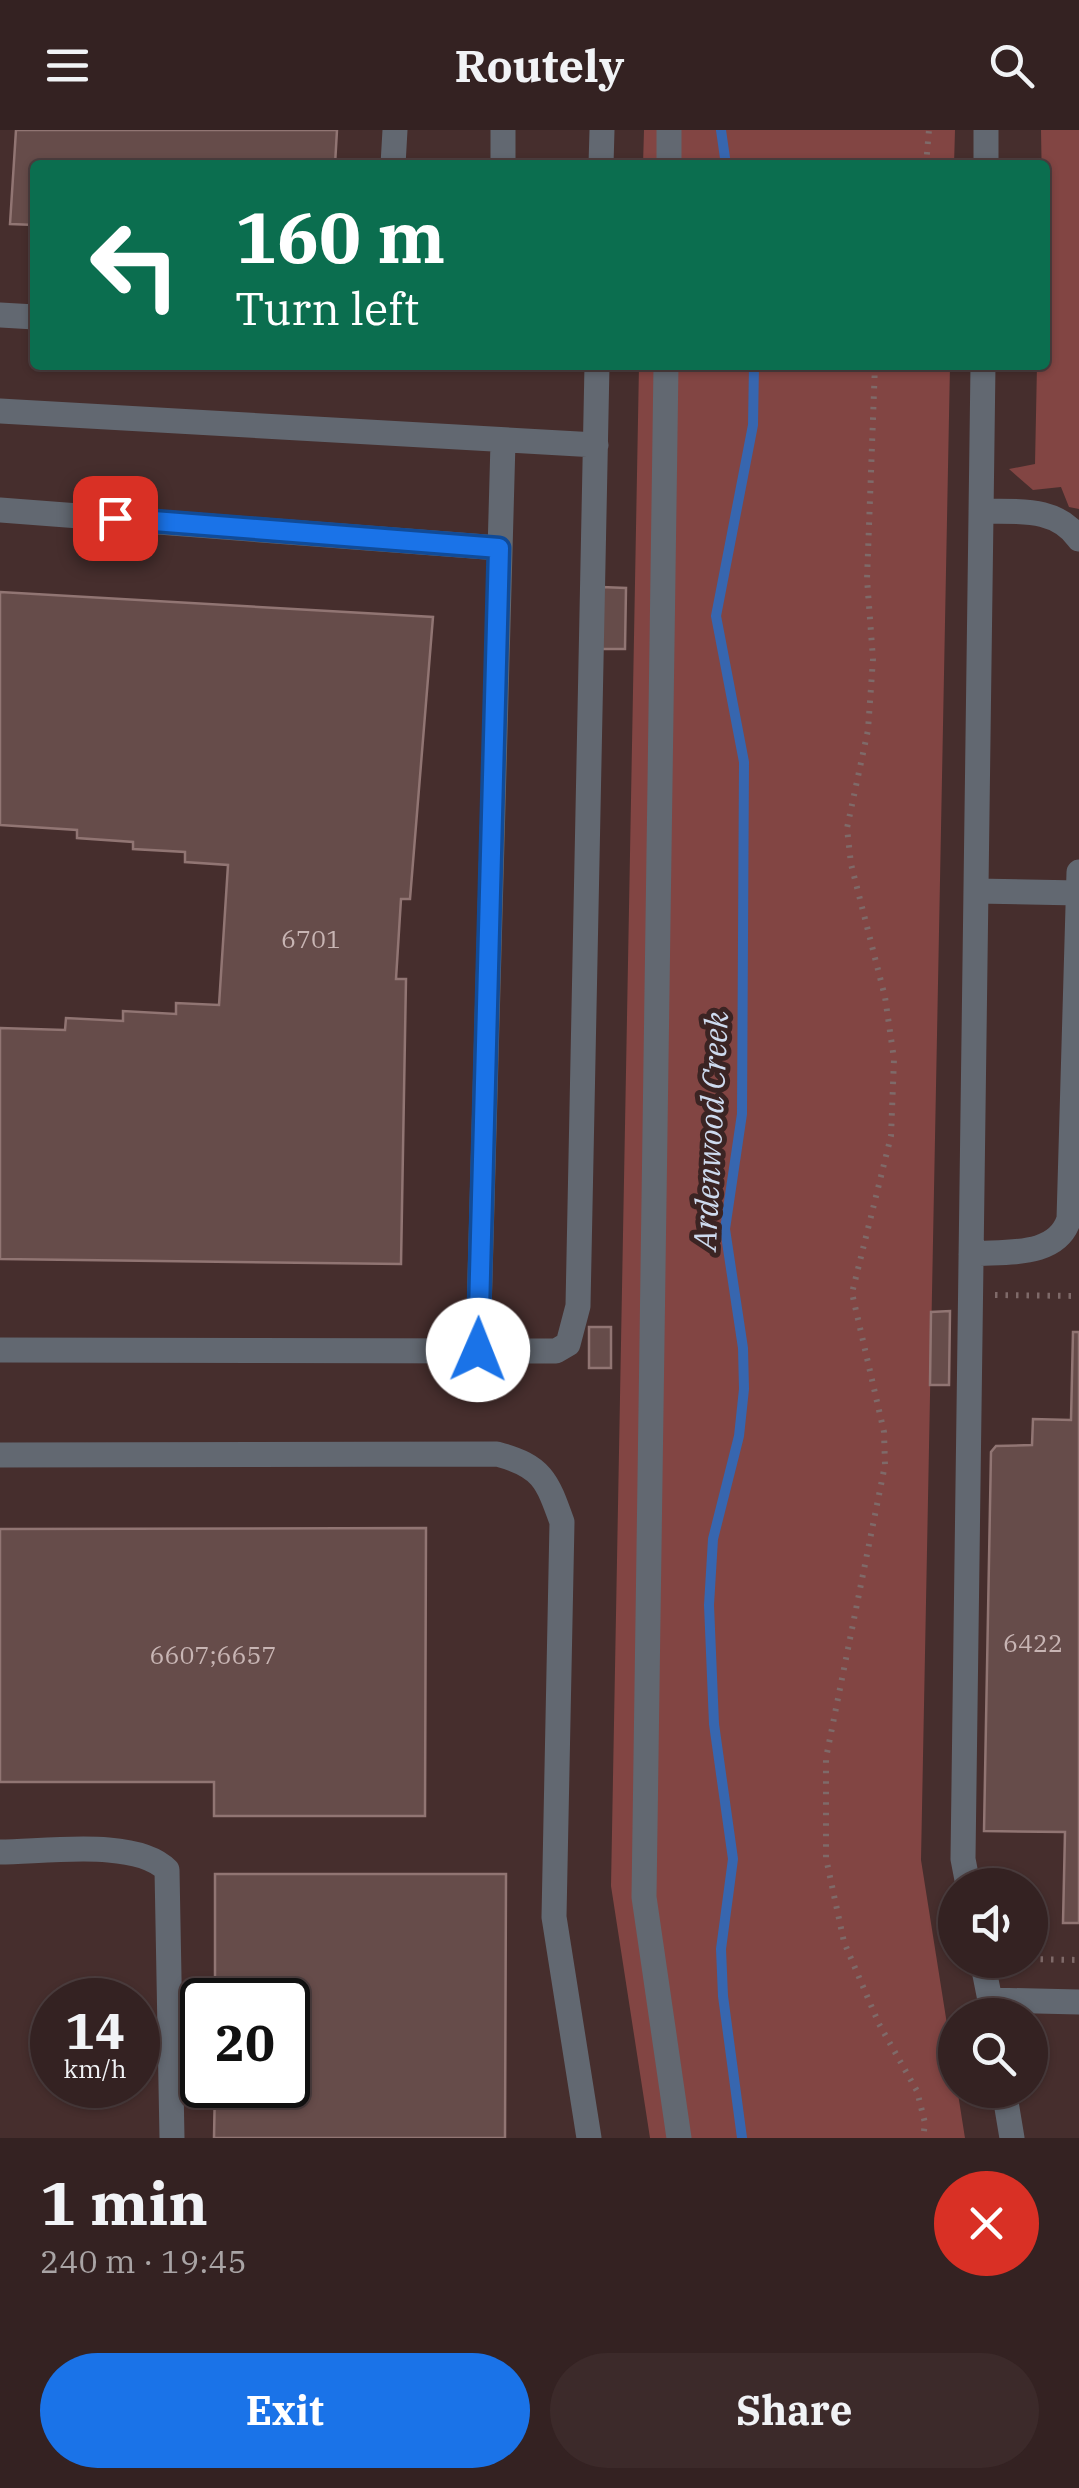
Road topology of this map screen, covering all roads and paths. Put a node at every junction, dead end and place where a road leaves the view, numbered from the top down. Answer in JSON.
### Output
{"nodes":[{"id":1,"x":395,"y":130,"type":"edge"},
{"id":2,"x":503,"y":130,"type":"edge"},
{"id":3,"x":602,"y":130,"type":"edge"},
{"id":4,"x":669,"y":130,"type":"edge"},
{"id":5,"x":929,"y":130,"type":"edge"},
{"id":6,"x":986,"y":130,"type":"edge"},
{"id":7,"x":393,"y":160,"type":"edge"},
{"id":8,"x":503,"y":160,"type":"edge"},
{"id":9,"x":601,"y":160,"type":"edge"},
{"id":10,"x":669,"y":160,"type":"edge"},
{"id":11,"x":926,"y":160,"type":"edge"},
{"id":12,"x":986,"y":160,"type":"edge"},
{"id":13,"x":0,"y":315,"type":"edge"},
{"id":14,"x":30,"y":317,"type":"edge"},
{"id":15,"x":597,"y":370,"type":"edge"},
{"id":16,"x":666,"y":370,"type":"edge"},
{"id":17,"x":875,"y":370,"type":"edge"},
{"id":18,"x":983,"y":370,"type":"edge"},
{"id":19,"x":0,"y":411,"type":"edge"},
{"id":20,"x":504,"y":442,"type":"junction"},
{"id":21,"x":596,"y":444,"type":"junction"},
{"id":22,"x":0,"y":510,"type":"edge"},
{"id":23,"x":981,"y":511,"type":"junction"},
{"id":24,"x":1079,"y":539,"type":"edge"},
{"id":25,"x":499,"y":548,"type":"junction"},
{"id":26,"x":1079,"y":872,"type":"edge"},
{"id":27,"x":976,"y":891,"type":"junction"},
{"id":28,"x":1078,"y":894,"type":"edge"},
{"id":29,"x":971,"y":1254,"type":"junction"},
{"id":30,"x":971,"y":1295,"type":"junction"},
{"id":31,"x":1079,"y":1296,"type":"edge"},
{"id":32,"x":0,"y":1350,"type":"edge"},
{"id":33,"x":478,"y":1350,"type":"junction"},
{"id":34,"x":0,"y":1454,"type":"edge"},
{"id":35,"x":0,"y":1852,"type":"edge"},
{"id":36,"x":965,"y":1868,"type":"edge"},
{"id":37,"x":1048,"y":1960,"type":"edge"},
{"id":38,"x":1079,"y":1960,"type":"edge"},
{"id":39,"x":1079,"y":2002,"type":"edge"},
{"id":40,"x":1048,"y":2004,"type":"edge"},
{"id":41,"x":1007,"y":2108,"type":"edge"},
{"id":42,"x":172,"y":2138,"type":"edge"},
{"id":43,"x":589,"y":2138,"type":"edge"},
{"id":44,"x":680,"y":2138,"type":"edge"},
{"id":45,"x":923,"y":2138,"type":"edge"},
{"id":46,"x":1012,"y":2138,"type":"edge"}],
"edges":[{"from":1,"to":7,"type":"lane"},
{"from":2,"to":8,"type":"lane"},
{"from":3,"to":9,"type":"lane"},
{"from":4,"to":10,"type":"lane"},
{"from":5,"to":11,"type":"path"},
{"from":6,"to":12,"type":"lane"},
{"from":13,"to":14,"type":"lane"},
{"from":15,"to":21,"type":"lane"},
{"from":16,"to":44,"type":"lane"},
{"from":17,"to":45,"type":"path"},
{"from":18,"to":23,"type":"lane"},
{"from":19,"to":20,"type":"lane"},
{"from":20,"to":21,"type":"lane"},
{"from":20,"to":25,"type":"lane"},
{"from":21,"to":33,"type":"lane"},
{"from":22,"to":25,"type":"lane"},
{"from":23,"to":24,"type":"lane"},
{"from":23,"to":27,"type":"lane"},
{"from":25,"to":33,"type":"lane"},
{"from":26,"to":28,"type":"lane"},
{"from":27,"to":28,"type":"lane"},
{"from":27,"to":29,"type":"lane"},
{"from":28,"to":29,"type":"lane"},
{"from":29,"to":30,"type":"lane"},
{"from":30,"to":31,"type":"path"},
{"from":30,"to":36,"type":"lane"},
{"from":32,"to":33,"type":"lane"},
{"from":34,"to":43,"type":"lane"},
{"from":35,"to":42,"type":"lane"},
{"from":37,"to":38,"type":"path"},
{"from":39,"to":40,"type":"lane"},
{"from":41,"to":46,"type":"lane"}]}
